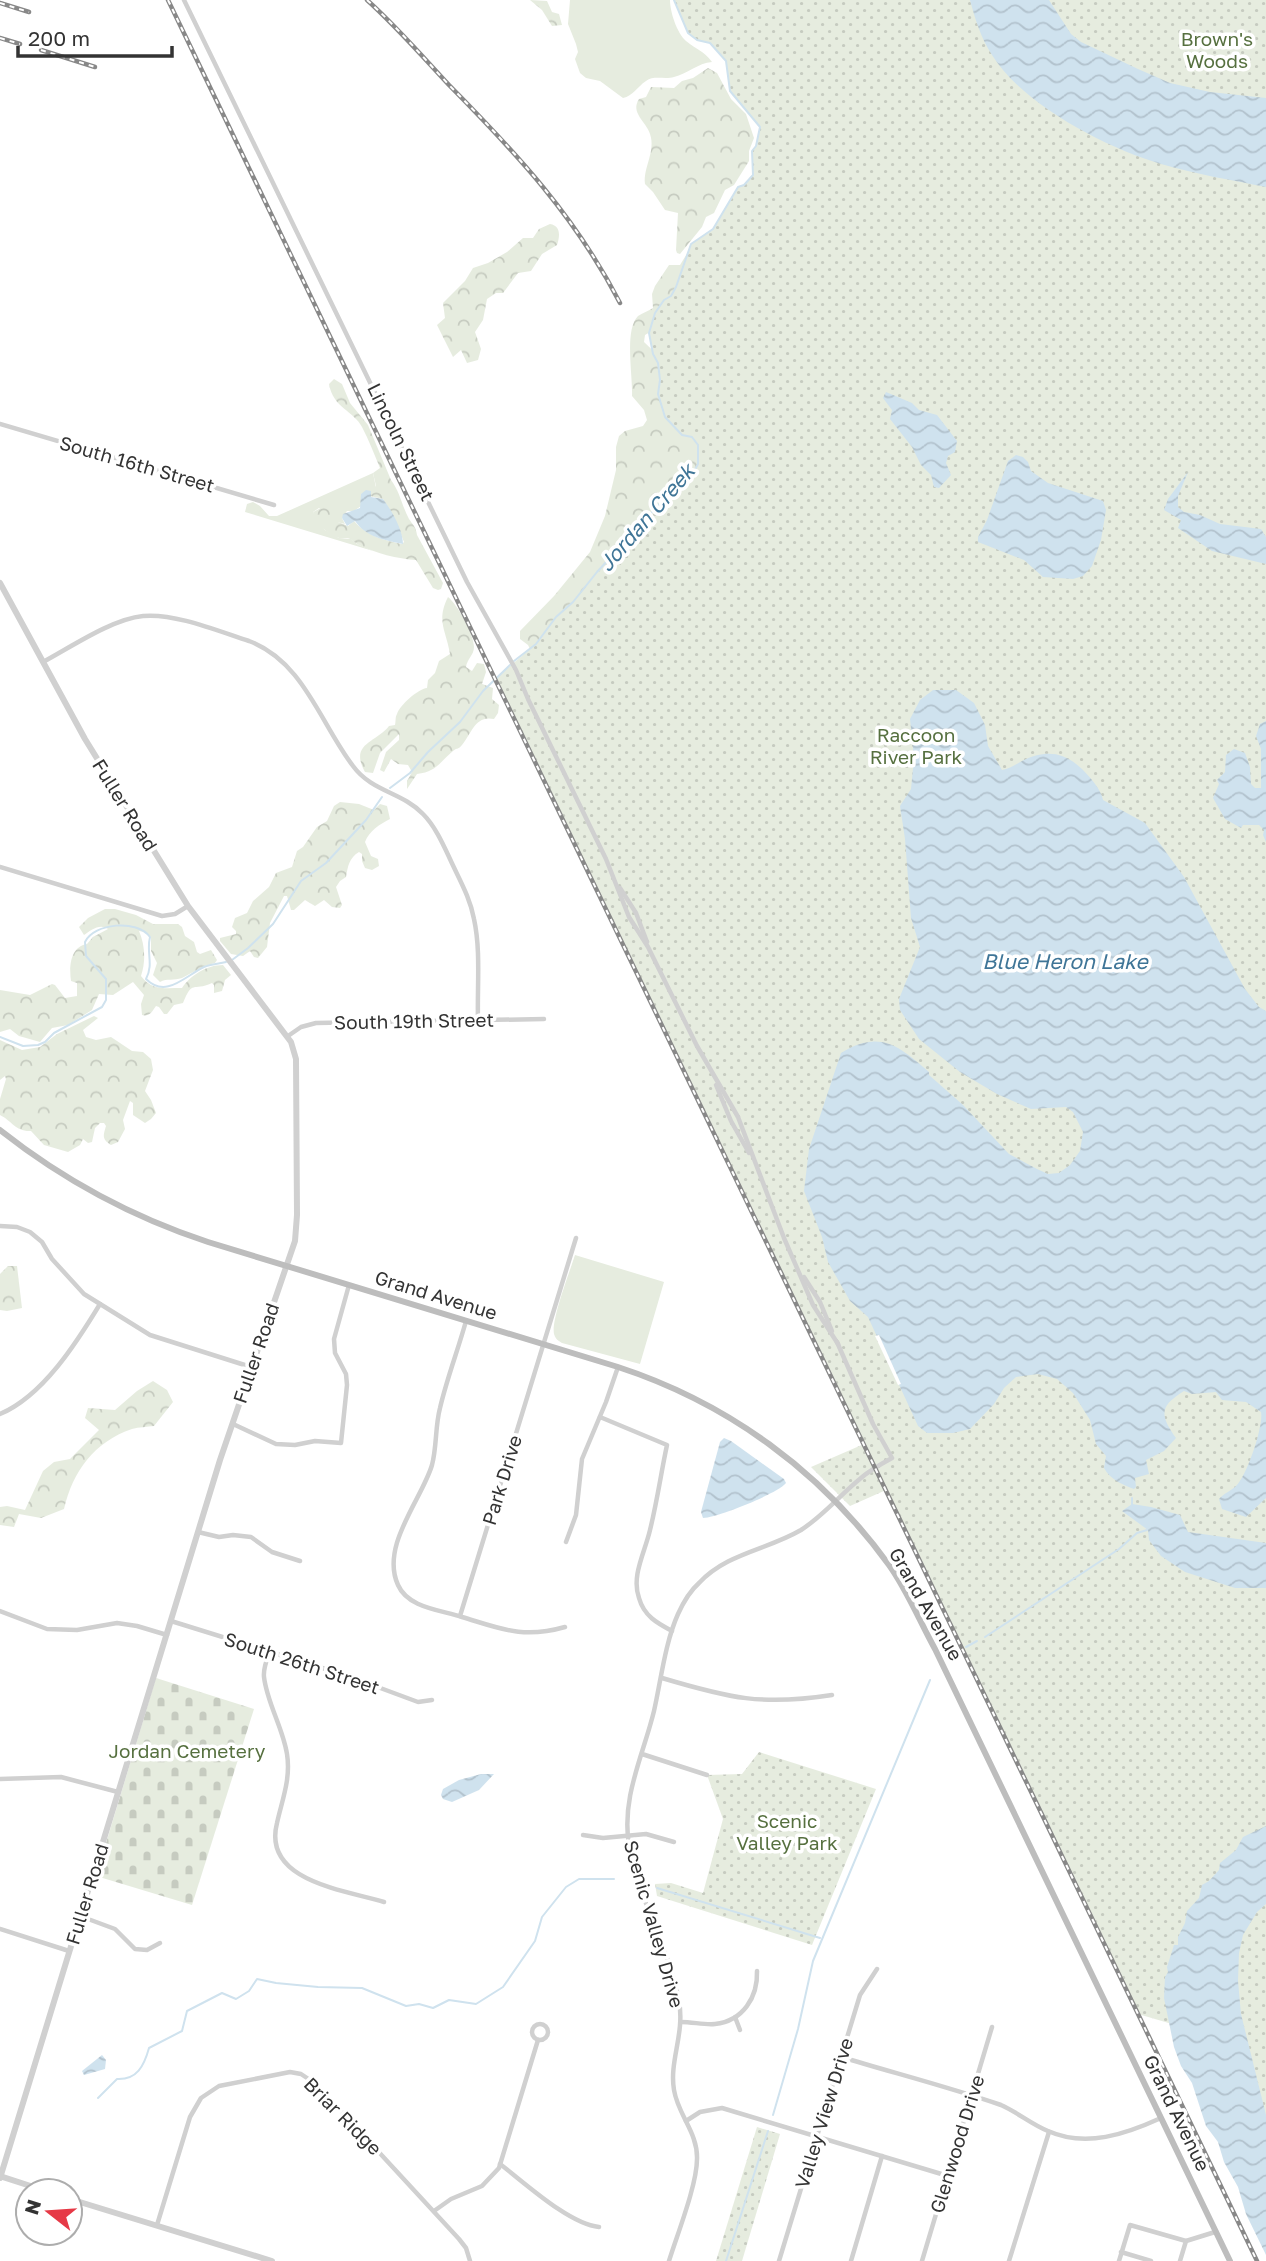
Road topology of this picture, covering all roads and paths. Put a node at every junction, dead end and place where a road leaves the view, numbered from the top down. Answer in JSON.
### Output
{"nodes":[{"id":1,"x":184,"y":0,"type":"edge"},
{"id":2,"x":0,"y":424,"type":"edge"},
{"id":3,"x":274,"y":505,"type":"dead end"},
{"id":4,"x":0,"y":583,"type":"edge"},
{"id":5,"x":42,"y":662,"type":"junction"},
{"id":6,"x":0,"y":867,"type":"edge"},
{"id":7,"x":188,"y":906,"type":"junction"},
{"id":8,"x":544,"y":1019,"type":"dead end"},
{"id":9,"x":478,"y":1020,"type":"junction"},
{"id":10,"x":288,"y":1036,"type":"junction"},
{"id":11,"x":0,"y":1130,"type":"edge"},
{"id":12,"x":0,"y":1226,"type":"edge"},
{"id":13,"x":576,"y":1238,"type":"dead end"},
{"id":14,"x":288,"y":1266,"type":"junction"},
{"id":15,"x":349,"y":1285,"type":"junction"},
{"id":16,"x":100,"y":1304,"type":"junction"},
{"id":17,"x":467,"y":1321,"type":"junction"},
{"id":18,"x":544,"y":1345,"type":"junction"},
{"id":19,"x":251,"y":1367,"type":"junction"},
{"id":20,"x":618,"y":1367,"type":"junction"},
{"id":21,"x":0,"y":1414,"type":"edge"},
{"id":22,"x":600,"y":1417,"type":"junction"},
{"id":23,"x":232,"y":1423,"type":"junction"},
{"id":24,"x":835,"y":1501,"type":"junction"},
{"id":25,"x":198,"y":1532,"type":"junction"},
{"id":26,"x":566,"y":1542,"type":"dead end"},
{"id":27,"x":300,"y":1561,"type":"dead end"},
{"id":28,"x":0,"y":1611,"type":"edge"},
{"id":29,"x":460,"y":1616,"type":"junction"},
{"id":30,"x":171,"y":1621,"type":"junction"},
{"id":31,"x":565,"y":1627,"type":"dead end"},
{"id":32,"x":672,"y":1631,"type":"junction"},
{"id":33,"x":167,"y":1635,"type":"junction"},
{"id":34,"x":270,"y":1651,"type":"junction"},
{"id":35,"x":662,"y":1678,"type":"junction"},
{"id":36,"x":832,"y":1695,"type":"dead end"},
{"id":37,"x":432,"y":1700,"type":"dead end"},
{"id":38,"x":642,"y":1754,"type":"junction"},
{"id":39,"x":707,"y":1775,"type":"dead end"},
{"id":40,"x":0,"y":1779,"type":"edge"},
{"id":41,"x":118,"y":1792,"type":"junction"},
{"id":42,"x":583,"y":1835,"type":"dead end"},
{"id":43,"x":628,"y":1836,"type":"junction"},
{"id":44,"x":674,"y":1842,"type":"dead end"},
{"id":45,"x":384,"y":1902,"type":"dead end"},
{"id":46,"x":80,"y":1916,"type":"junction"},
{"id":47,"x":0,"y":1929,"type":"edge"},
{"id":48,"x":160,"y":1943,"type":"dead end"},
{"id":49,"x":69,"y":1951,"type":"junction"},
{"id":50,"x":877,"y":1969,"type":"dead end"},
{"id":51,"x":757,"y":1971,"type":"dead end"},
{"id":52,"x":735,"y":2017,"type":"junction"},
{"id":53,"x":681,"y":2022,"type":"junction"},
{"id":54,"x":992,"y":2027,"type":"dead end"},
{"id":55,"x":740,"y":2030,"type":"dead end"},
{"id":56,"x":538,"y":2040,"type":"dead end"},
{"id":57,"x":841,"y":2057,"type":"junction"},
{"id":58,"x":971,"y":2097,"type":"junction"},
{"id":59,"x":1161,"y":2118,"type":"junction"},
{"id":60,"x":686,"y":2121,"type":"junction"},
{"id":61,"x":1049,"y":2132,"type":"junction"},
{"id":62,"x":816,"y":2136,"type":"junction"},
{"id":63,"x":882,"y":2156,"type":"junction"},
{"id":64,"x":500,"y":2164,"type":"junction"},
{"id":65,"x":948,"y":2176,"type":"junction"},
{"id":66,"x":0,"y":2177,"type":"edge"},
{"id":67,"x":84,"y":2203,"type":"edge"},
{"id":68,"x":434,"y":2211,"type":"junction"},
{"id":69,"x":157,"y":2225,"type":"junction"},
{"id":70,"x":598,"y":2227,"type":"dead end"},
{"id":71,"x":1216,"y":2231,"type":"junction"},
{"id":72,"x":1186,"y":2241,"type":"junction"},
{"id":73,"x":1121,"y":2252,"type":"junction"},
{"id":74,"x":272,"y":2261,"type":"edge"},
{"id":75,"x":470,"y":2261,"type":"edge"},
{"id":76,"x":669,"y":2261,"type":"edge"},
{"id":77,"x":779,"y":2261,"type":"edge"},
{"id":78,"x":851,"y":2261,"type":"edge"},
{"id":79,"x":922,"y":2261,"type":"edge"},
{"id":80,"x":1009,"y":2261,"type":"edge"},
{"id":81,"x":1119,"y":2261,"type":"edge"},
{"id":82,"x":1151,"y":2261,"type":"edge"},
{"id":83,"x":1180,"y":2261,"type":"edge"},
{"id":84,"x":1230,"y":2261,"type":"edge"}],
"edges":[{"from":1,"to":24,"type":"street","name":"Lincoln Street"},
{"from":2,"to":3,"type":"street","name":"South 16th Street"},
{"from":4,"to":5,"type":"street","name":"Fuller Road"},
{"from":5,"to":7,"type":"street","name":"Fuller Road"},
{"from":5,"to":9,"type":"street"},
{"from":6,"to":7,"type":"street"},
{"from":7,"to":10,"type":"street","name":"Fuller Road"},
{"from":8,"to":9,"type":"street","name":"South 19th Street"},
{"from":9,"to":10,"type":"street","name":"South 19th Street"},
{"from":10,"to":14,"type":"street","name":"Fuller Road"},
{"from":11,"to":14,"type":"main road","name":"Grand Avenue"},
{"from":12,"to":16,"type":"street"},
{"from":13,"to":18,"type":"street","name":"Park Drive"},
{"from":14,"to":15,"type":"main road","name":"Grand Avenue"},
{"from":14,"to":19,"type":"street","name":"Fuller Road"},
{"from":15,"to":17,"type":"main road","name":"Grand Avenue"},
{"from":15,"to":23,"type":"street"},
{"from":16,"to":19,"type":"street"},
{"from":16,"to":21,"type":"street"},
{"from":17,"to":18,"type":"main road","name":"Grand Avenue"},
{"from":17,"to":29,"type":"street"},
{"from":18,"to":20,"type":"main road","name":"Grand Avenue"},
{"from":18,"to":29,"type":"street","name":"Park Drive"},
{"from":19,"to":23,"type":"street","name":"Fuller Road"},
{"from":20,"to":22,"type":"street"},
{"from":20,"to":24,"type":"main road","name":"Grand Avenue"},
{"from":22,"to":26,"type":"street"},
{"from":22,"to":32,"type":"street"},
{"from":23,"to":25,"type":"street","name":"Fuller Road"},
{"from":24,"to":32,"type":"street","name":"Scenic Valley Drive"},
{"from":24,"to":59,"type":"main road","name":"Grand Avenue"},
{"from":25,"to":27,"type":"street"},
{"from":25,"to":30,"type":"street","name":"Fuller Road"},
{"from":28,"to":33,"type":"street"},
{"from":29,"to":31,"type":"street"},
{"from":30,"to":33,"type":"street","name":"Fuller Road"},
{"from":30,"to":34,"type":"street","name":"South 26th Street"},
{"from":32,"to":35,"type":"street","name":"Scenic Valley Drive"},
{"from":33,"to":41,"type":"street","name":"Fuller Road"},
{"from":34,"to":37,"type":"street","name":"South 26th Street"},
{"from":34,"to":45,"type":"street"},
{"from":35,"to":36,"type":"street"},
{"from":35,"to":38,"type":"street","name":"Scenic Valley Drive"},
{"from":38,"to":39,"type":"street"},
{"from":38,"to":43,"type":"street","name":"Scenic Valley Drive"},
{"from":40,"to":41,"type":"street"},
{"from":41,"to":46,"type":"street","name":"Fuller Road"},
{"from":42,"to":43,"type":"street"},
{"from":43,"to":44,"type":"street"},
{"from":43,"to":53,"type":"street","name":"Scenic Valley Drive"},
{"from":46,"to":48,"type":"street"},
{"from":46,"to":49,"type":"street","name":"Fuller Road"},
{"from":47,"to":49,"type":"street"},
{"from":49,"to":66,"type":"street","name":"Fuller Road"},
{"from":50,"to":57,"type":"street","name":"Valley View Drive"},
{"from":51,"to":52,"type":"street"},
{"from":52,"to":53,"type":"street"},
{"from":52,"to":55,"type":"street"},
{"from":53,"to":60,"type":"street","name":"Scenic Valley Drive"},
{"from":54,"to":58,"type":"street","name":"Glenwood Drive"},
{"from":56,"to":64,"type":"street"},
{"from":57,"to":58,"type":"street"},
{"from":57,"to":62,"type":"street","name":"Valley View Drive"},
{"from":58,"to":61,"type":"street"},
{"from":58,"to":65,"type":"street","name":"Glenwood Drive"},
{"from":59,"to":61,"type":"street"},
{"from":59,"to":71,"type":"main road","name":"Grand Avenue"},
{"from":60,"to":62,"type":"street"},
{"from":60,"to":76,"type":"street","name":"Scenic Valley Drive"},
{"from":61,"to":80,"type":"street"},
{"from":62,"to":63,"type":"street"},
{"from":62,"to":77,"type":"street","name":"Valley View Drive"},
{"from":63,"to":65,"type":"street"},
{"from":63,"to":78,"type":"street"},
{"from":64,"to":68,"type":"street"},
{"from":64,"to":70,"type":"street"},
{"from":65,"to":79,"type":"street","name":"Glenwood Drive"},
{"from":67,"to":69,"type":"street"},
{"from":68,"to":69,"type":"street","name":"Briar Ridge"},
{"from":68,"to":75,"type":"street","name":"Briar Ridge"},
{"from":69,"to":74,"type":"street"},
{"from":71,"to":72,"type":"street"},
{"from":71,"to":84,"type":"main road","name":"Grand Avenue"},
{"from":72,"to":73,"type":"street"},
{"from":72,"to":83,"type":"street"},
{"from":73,"to":81,"type":"street"},
{"from":73,"to":82,"type":"street"}]}
